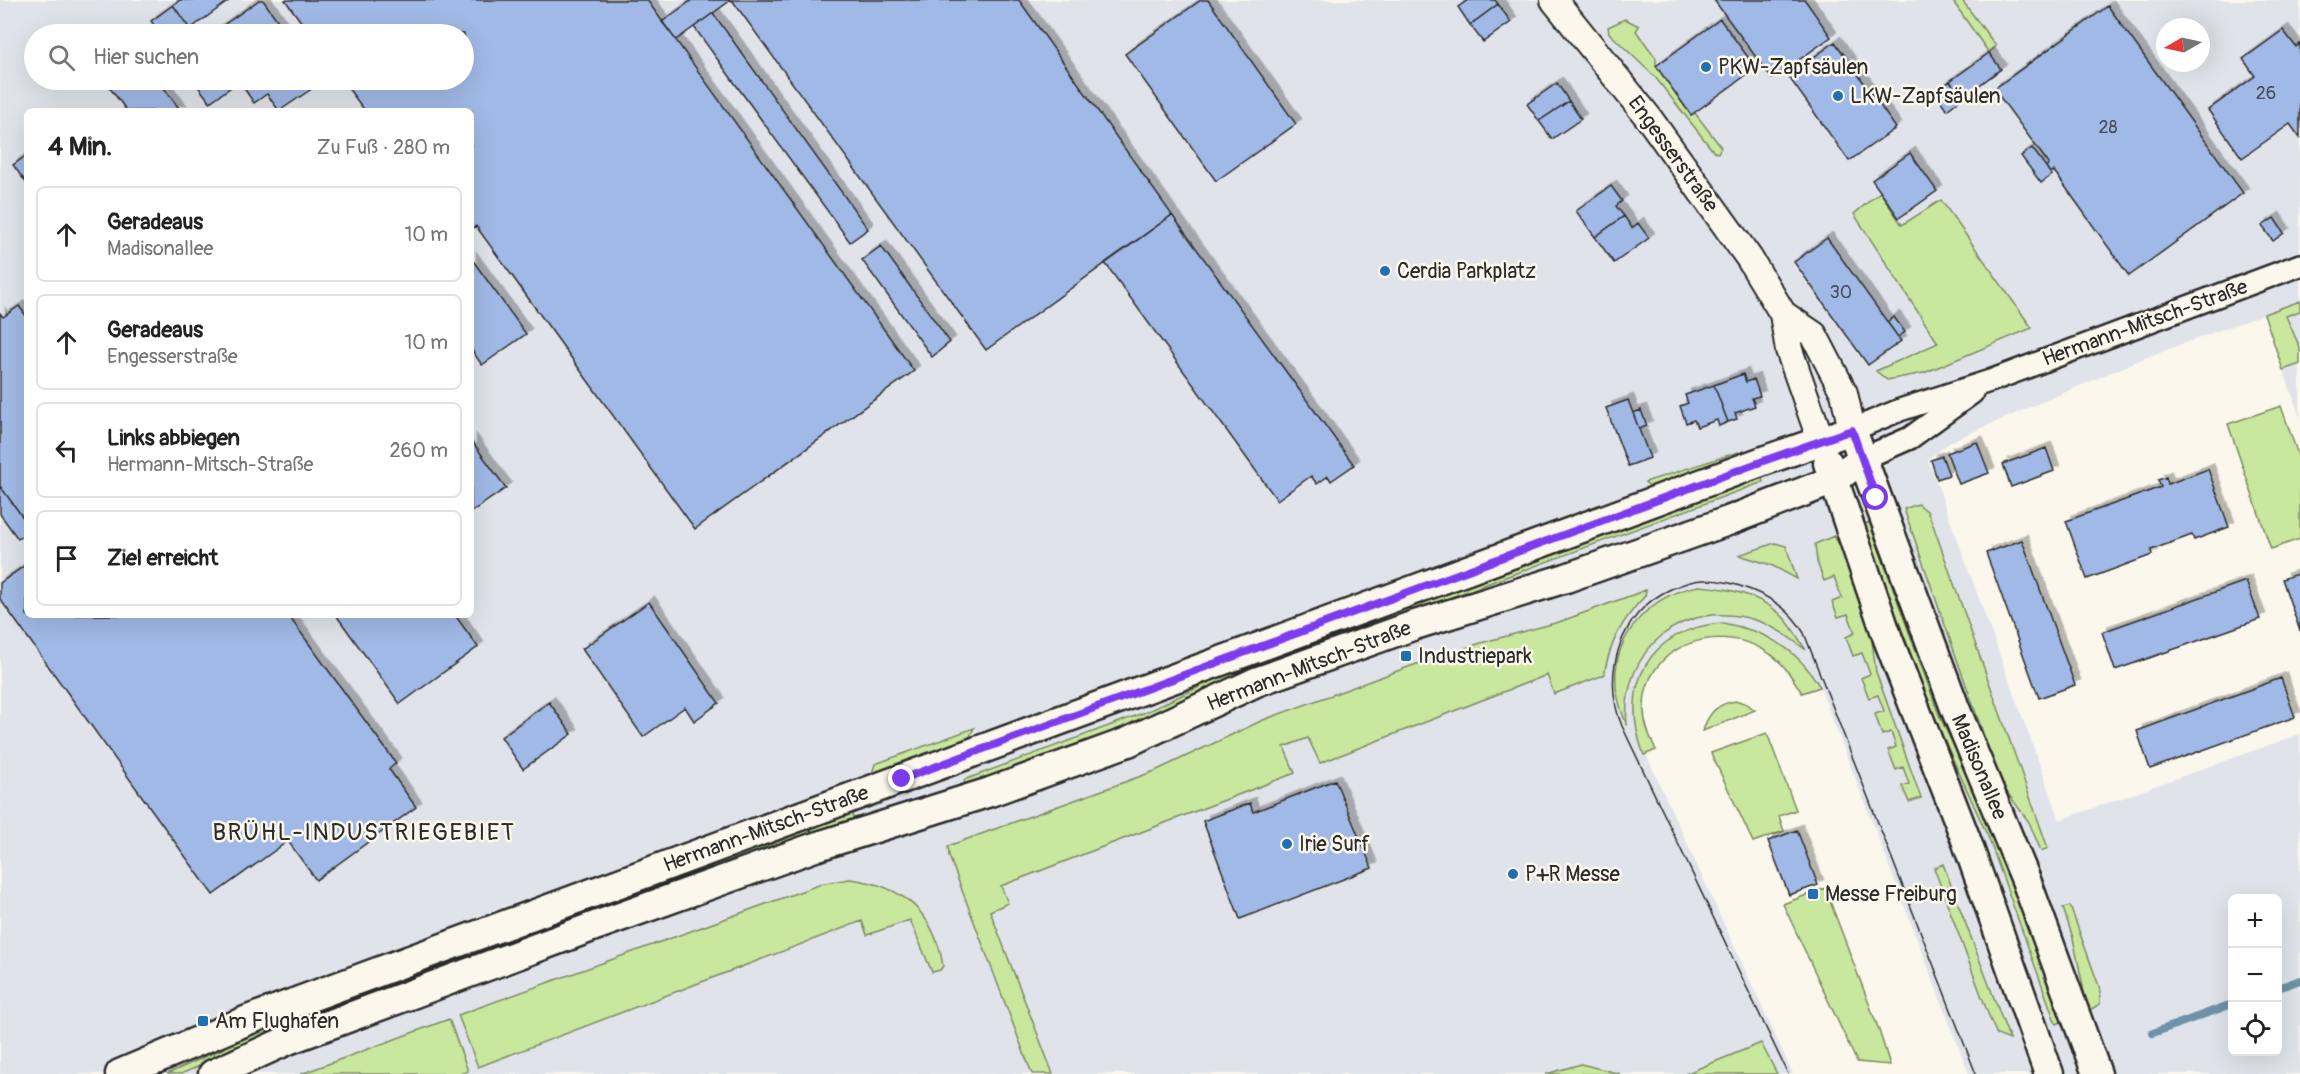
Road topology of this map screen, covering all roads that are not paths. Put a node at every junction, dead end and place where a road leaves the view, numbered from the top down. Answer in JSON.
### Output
{"nodes":[{"id":1,"x":1554,"y":0,"type":"edge"},
{"id":2,"x":2300,"y":266,"type":"edge"},
{"id":3,"x":1783,"y":314,"type":"junction"},
{"id":4,"x":1990,"y":381,"type":"junction"},
{"id":5,"x":1852,"y":430,"type":"junction"},
{"id":6,"x":1821,"y":441,"type":"junction"},
{"id":7,"x":1862,"y":459,"type":"junction"},
{"id":8,"x":1834,"y":480,"type":"junction"},
{"id":9,"x":902,"y":779,"type":"junction"},
{"id":10,"x":914,"y":815,"type":"junction"},
{"id":11,"x":120,"y":1074,"type":"edge"},
{"id":12,"x":213,"y":1074,"type":"edge"},
{"id":13,"x":2049,"y":1074,"type":"edge"},
{"id":14,"x":2097,"y":1074,"type":"edge"}],
"edges":[{"from":1,"to":3,"type":"street","name":"Engesserstraße"},
{"from":2,"to":4,"type":"street","name":"Hermann-Mitsch-Straße"},
{"from":3,"to":5,"type":"street","name":"Engesserstraße"},
{"from":3,"to":6,"type":"street","name":"Engesserstraße"},
{"from":4,"to":5,"type":"street","name":"Hermann-Mitsch-Straße"},
{"from":4,"to":7,"type":"street","name":"Hermann-Mitsch-Straße"},
{"from":5,"to":6,"type":"main road","name":"Hermann-Mitsch-Straße"},
{"from":5,"to":7,"type":"main road","name":"Engesserstraße"},
{"from":6,"to":8,"type":"main road","name":"Madisonallee"},
{"from":6,"to":9,"type":"main road","name":"Hermann-Mitsch-Straße"},
{"from":7,"to":8,"type":"main road","name":"Hermann-Mitsch-Straße"},
{"from":7,"to":14,"type":"main road","name":"Madisonallee"},
{"from":8,"to":10,"type":"main road","name":"Hermann-Mitsch-Straße"},
{"from":8,"to":13,"type":"main road","name":"Madisonallee"},
{"from":9,"to":10,"type":"main road"},
{"from":9,"to":11,"type":"main road","name":"Hermann-Mitsch-Straße"},
{"from":10,"to":12,"type":"main road","name":"Hermann-Mitsch-Straße"}]}
